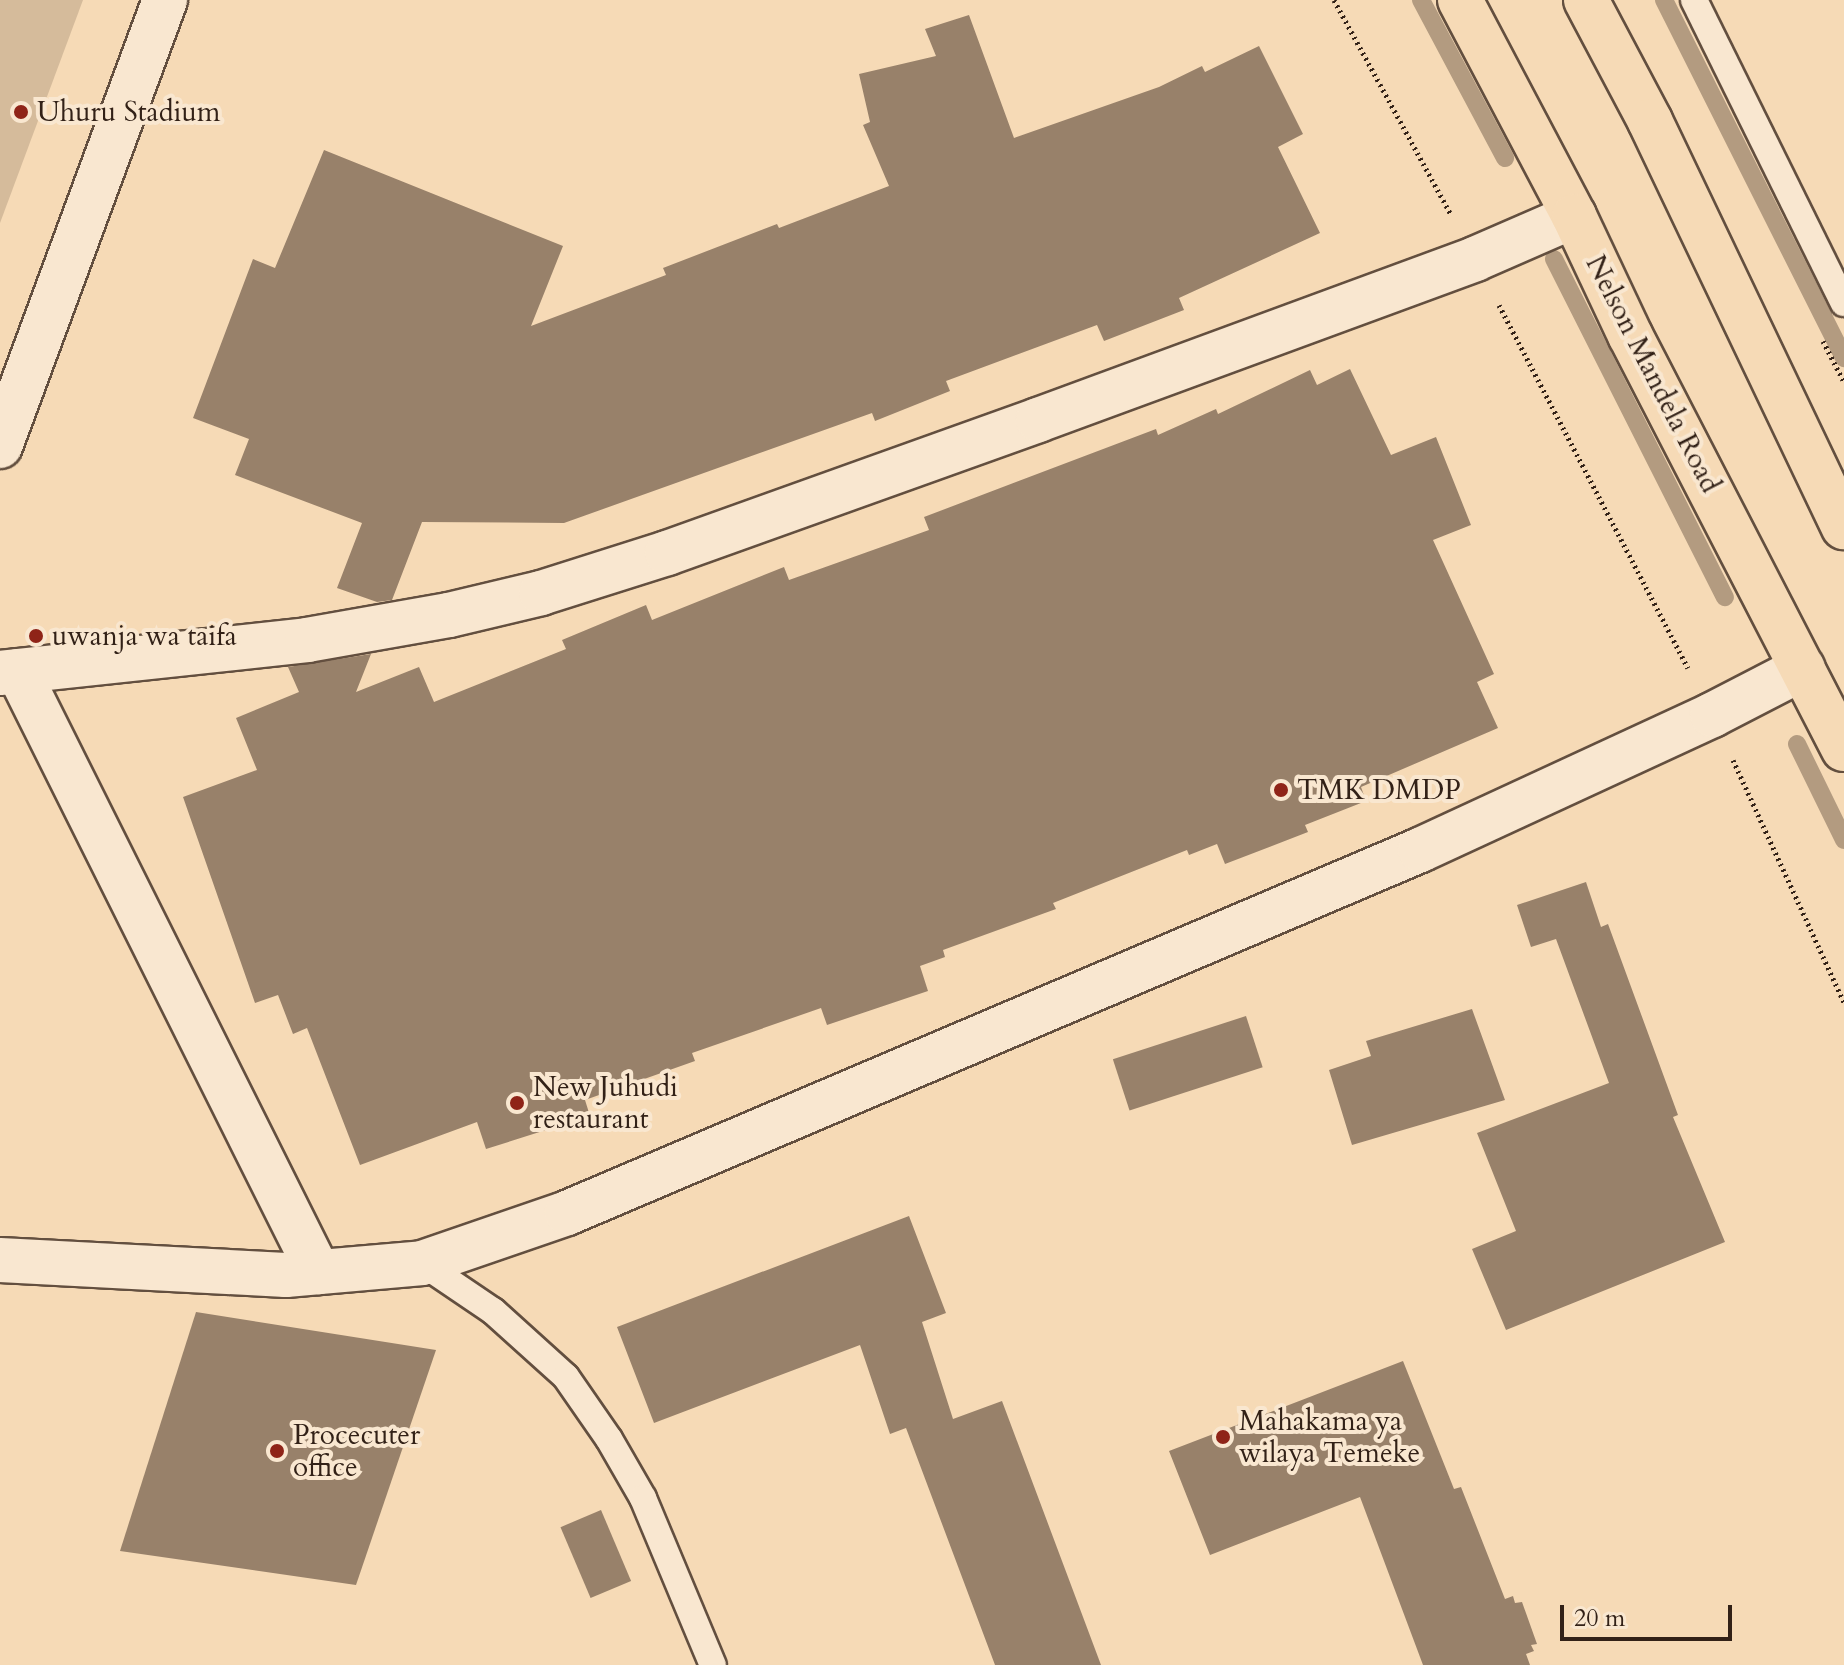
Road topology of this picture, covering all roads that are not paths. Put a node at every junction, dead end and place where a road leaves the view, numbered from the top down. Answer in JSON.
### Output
{"nodes":[{"id":1,"x":165,"y":0,"type":"edge"},
{"id":2,"x":1460,"y":0,"type":"edge"},
{"id":3,"x":1586,"y":0,"type":"edge"},
{"id":4,"x":1694,"y":0,"type":"edge"},
{"id":5,"x":1574,"y":216,"type":"junction"},
{"id":6,"x":1844,"y":303,"type":"edge"},
{"id":7,"x":0,"y":446,"type":"edge"},
{"id":8,"x":1844,"y":527,"type":"edge"},
{"id":9,"x":1803,"y":668,"type":"junction"},
{"id":10,"x":9,"y":672,"type":"edge"},
{"id":11,"x":1844,"y":749,"type":"edge"},
{"id":12,"x":0,"y":1260,"type":"edge"},
{"id":13,"x":422,"y":1263,"type":"junction"},
{"id":14,"x":318,"y":1272,"type":"junction"},
{"id":15,"x":713,"y":1665,"type":"edge"}],
"edges":[{"from":1,"to":7,"type":"street"},
{"from":2,"to":5,"type":"main road","name":"Nelson Mandela Road"},
{"from":3,"to":8,"type":"main road"},
{"from":4,"to":6,"type":"lane"},
{"from":5,"to":9,"type":"main road","name":"Nelson Mandela Road"},
{"from":5,"to":10,"type":"street"},
{"from":9,"to":11,"type":"main road","name":"Nelson Mandela Road"},
{"from":9,"to":13,"type":"street"},
{"from":10,"to":14,"type":"street"},
{"from":12,"to":14,"type":"street"},
{"from":13,"to":14,"type":"street"},
{"from":13,"to":15,"type":"lane"}]}
